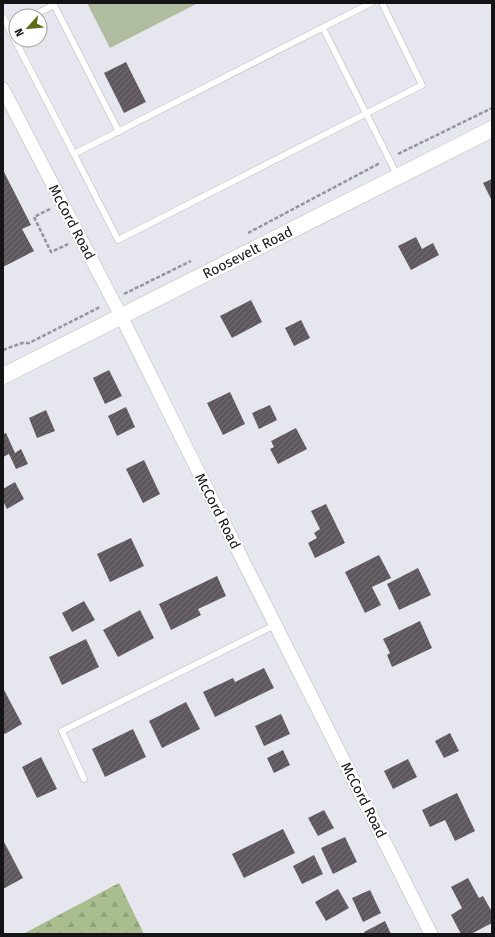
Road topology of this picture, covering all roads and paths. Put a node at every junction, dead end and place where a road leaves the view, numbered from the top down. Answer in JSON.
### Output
{"nodes":[{"id":1,"x":371,"y":3,"type":"edge"},
{"id":2,"x":382,"y":3,"type":"edge"},
{"id":3,"x":54,"y":4,"type":"edge"},
{"id":4,"x":3,"y":17,"type":"edge"},
{"id":5,"x":8,"y":26,"type":"edge"},
{"id":6,"x":323,"y":28,"type":"junction"},
{"id":7,"x":19,"y":48,"type":"edge"},
{"id":8,"x":3,"y":89,"type":"edge"},
{"id":9,"x":492,"y":108,"type":"edge"},
{"id":10,"x":366,"y":112,"type":"junction"},
{"id":11,"x":492,"y":129,"type":"edge"},
{"id":12,"x":119,"y":132,"type":"junction"},
{"id":13,"x":74,"y":154,"type":"junction"},
{"id":14,"x":389,"y":159,"type":"junction"},
{"id":15,"x":398,"y":177,"type":"junction"},
{"id":16,"x":52,"y":208,"type":"dead end"},
{"id":17,"x":242,"y":235,"type":"dead end"},
{"id":18,"x":70,"y":243,"type":"dead end"},
{"id":19,"x":193,"y":260,"type":"dead end"},
{"id":20,"x":113,"y":300,"type":"junction"},
{"id":21,"x":121,"y":316,"type":"junction"},
{"id":22,"x":3,"y":350,"type":"edge"},
{"id":23,"x":3,"y":376,"type":"edge"},
{"id":24,"x":275,"y":625,"type":"junction"},
{"id":25,"x":84,"y":779,"type":"dead end"},
{"id":26,"x":431,"y":934,"type":"edge"}],
"edges":[{"from":1,"to":6,"type":"lane"},
{"from":2,"to":10,"type":"lane"},
{"from":3,"to":12,"type":"lane"},
{"from":4,"to":5,"type":"lane"},
{"from":6,"to":10,"type":"lane"},
{"from":6,"to":12,"type":"lane"},
{"from":7,"to":13,"type":"lane"},
{"from":8,"to":20,"type":"street","name":"McCord Road"},
{"from":9,"to":14,"type":"path"},
{"from":10,"to":13,"type":"lane"},
{"from":10,"to":14,"type":"lane"},
{"from":11,"to":15,"type":"street","name":"Roosevelt Road"},
{"from":12,"to":13,"type":"lane"},
{"from":14,"to":15,"type":"lane"},
{"from":14,"to":17,"type":"path"},
{"from":15,"to":21,"type":"street","name":"Roosevelt Road"},
{"from":16,"to":18,"type":"path"},
{"from":19,"to":20,"type":"path"},
{"from":20,"to":21,"type":"street","name":"McCord Road"},
{"from":20,"to":22,"type":"path"},
{"from":21,"to":23,"type":"street","name":"Roosevelt Road"},
{"from":21,"to":24,"type":"street","name":"McCord Road"},
{"from":24,"to":25,"type":"lane"},
{"from":24,"to":26,"type":"street","name":"McCord Road"}]}
